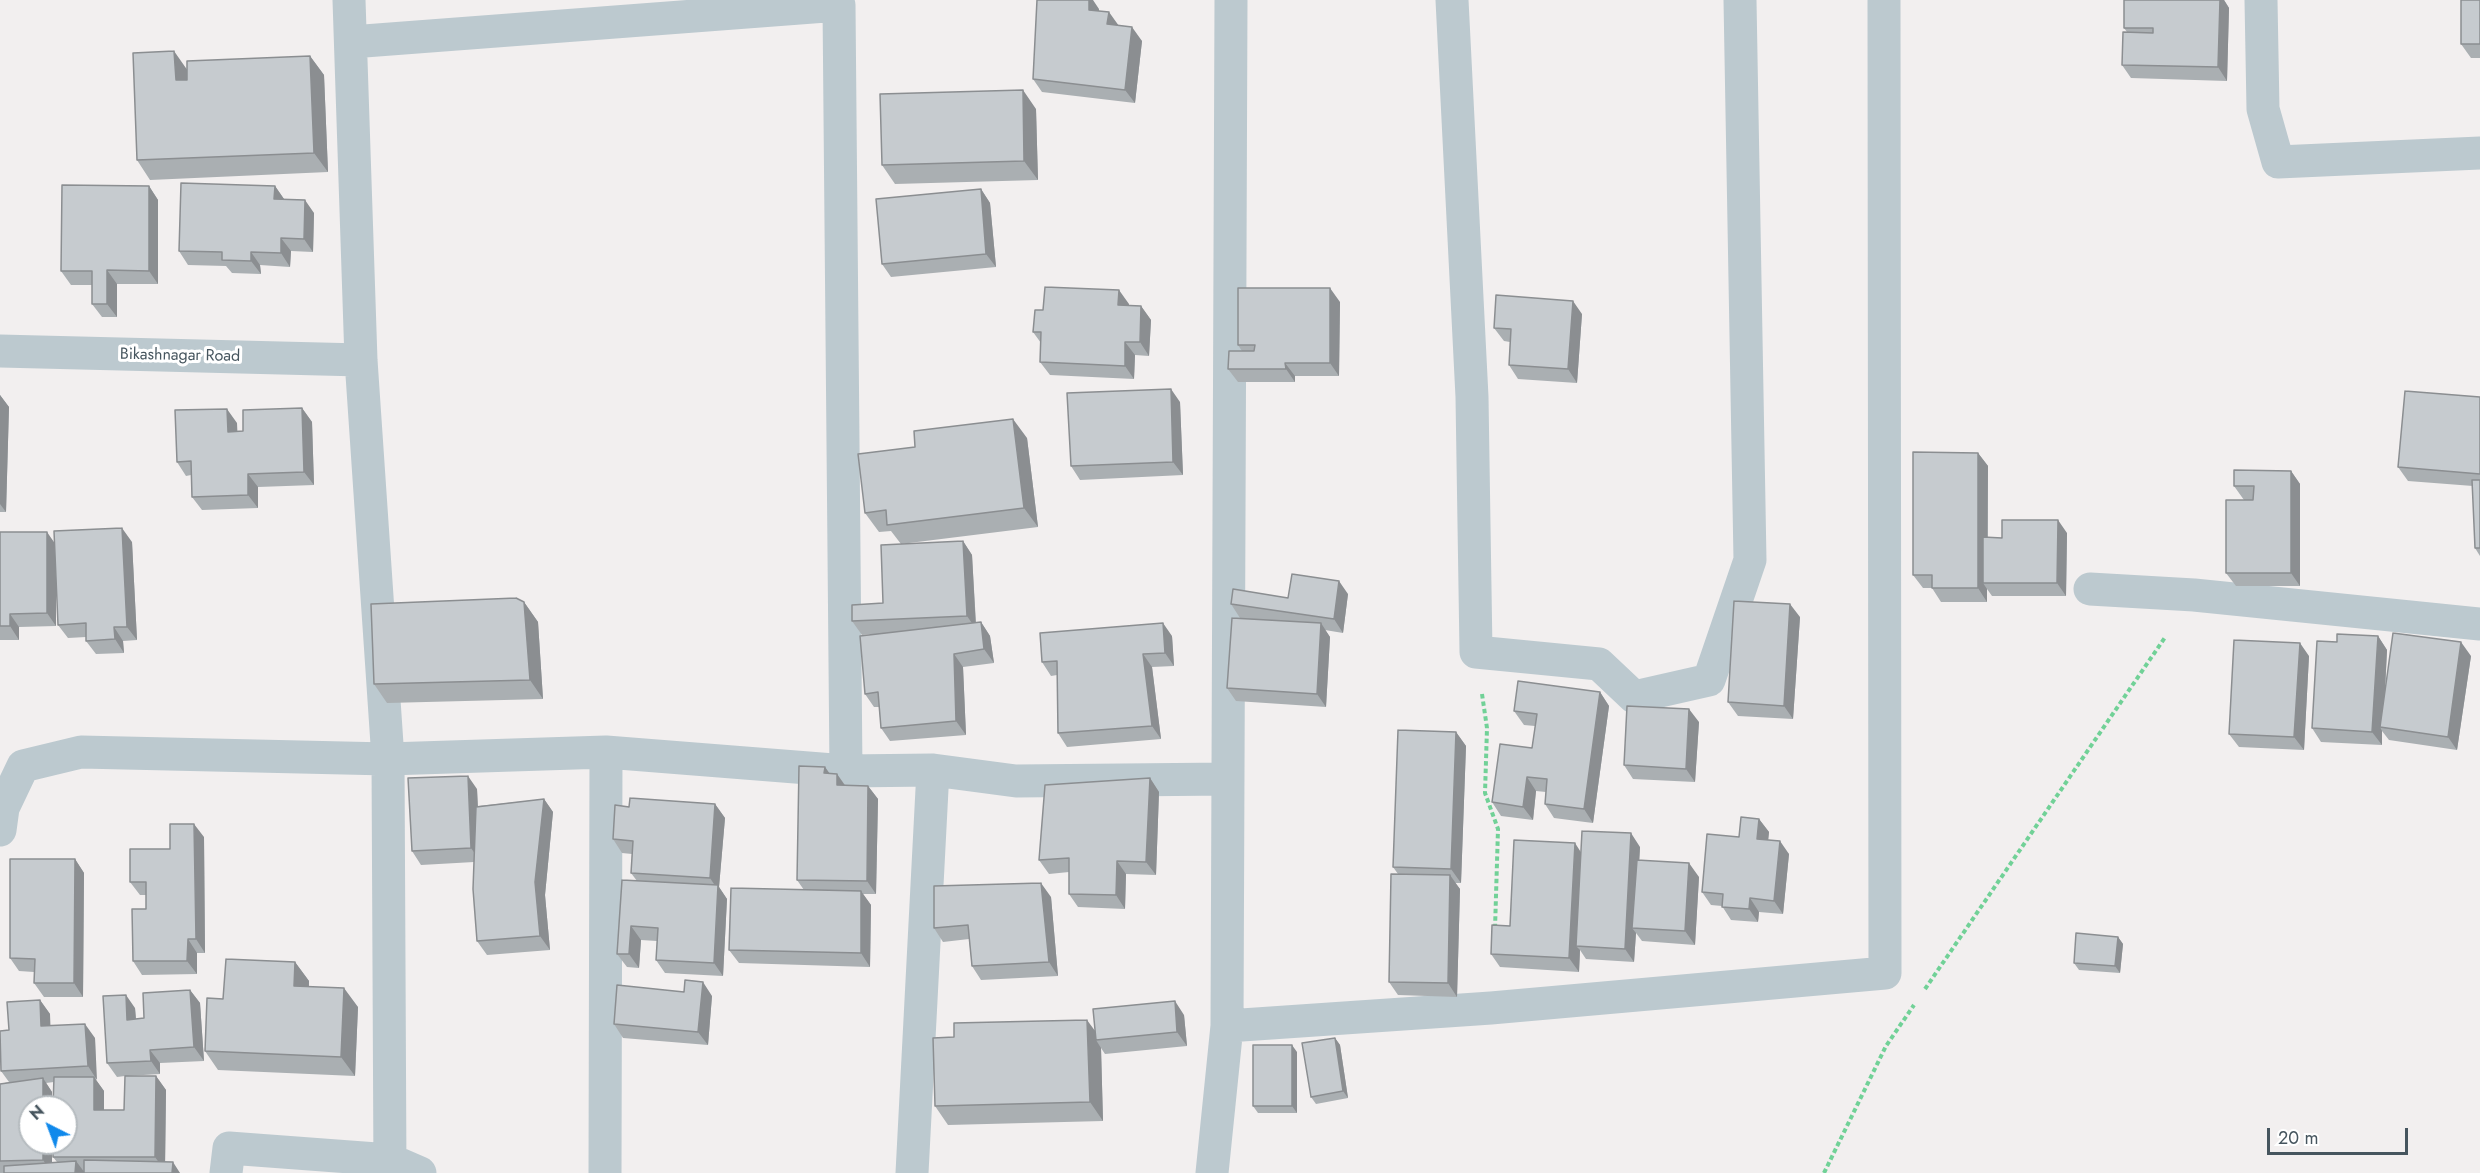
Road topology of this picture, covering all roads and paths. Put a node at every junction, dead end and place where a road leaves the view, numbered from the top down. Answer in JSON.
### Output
{"nodes":[{"id":1,"x":349,"y":0,"type":"edge"},
{"id":2,"x":1231,"y":0,"type":"edge"},
{"id":3,"x":1452,"y":0,"type":"edge"},
{"id":4,"x":1740,"y":0,"type":"edge"},
{"id":5,"x":1884,"y":0,"type":"edge"},
{"id":6,"x":2261,"y":0,"type":"edge"},
{"id":7,"x":839,"y":2,"type":"edge"},
{"id":8,"x":351,"y":42,"type":"junction"},
{"id":9,"x":2480,"y":153,"type":"edge"},
{"id":10,"x":0,"y":351,"type":"edge"},
{"id":11,"x":361,"y":360,"type":"junction"},
{"id":12,"x":2090,"y":589,"type":"dead end"},
{"id":13,"x":2194,"y":595,"type":"junction"},
{"id":14,"x":2480,"y":624,"type":"edge"},
{"id":15,"x":1476,"y":652,"type":"junction"},
{"id":16,"x":606,"y":752,"type":"junction"},
{"id":17,"x":388,"y":759,"type":"junction"},
{"id":18,"x":933,"y":770,"type":"junction"},
{"id":19,"x":846,"y":771,"type":"junction"},
{"id":20,"x":1228,"y":779,"type":"junction"},
{"id":21,"x":0,"y":830,"type":"edge"},
{"id":22,"x":1494,"y":940,"type":"edge"},
{"id":23,"x":1924,"y":990,"type":"dead end"},
{"id":24,"x":1918,"y":999,"type":"dead end"},
{"id":25,"x":1227,"y":1026,"type":"junction"},
{"id":26,"x":390,"y":1166,"type":"edge"},
{"id":27,"x":226,"y":1173,"type":"edge"},
{"id":28,"x":420,"y":1173,"type":"edge"},
{"id":29,"x":604,"y":1173,"type":"edge"},
{"id":30,"x":912,"y":1173,"type":"edge"},
{"id":31,"x":1212,"y":1173,"type":"edge"},
{"id":32,"x":1824,"y":1173,"type":"edge"}],
"edges":[{"from":1,"to":8,"type":"street"},
{"from":2,"to":20,"type":"street"},
{"from":3,"to":15,"type":"street"},
{"from":4,"to":15,"type":"street"},
{"from":5,"to":25,"type":"street"},
{"from":6,"to":9,"type":"street"},
{"from":7,"to":8,"type":"street"},
{"from":7,"to":19,"type":"street"},
{"from":8,"to":11,"type":"street"},
{"from":10,"to":11,"type":"street","name":"Bikashnagar Road"},
{"from":11,"to":17,"type":"street"},
{"from":12,"to":13,"type":"street"},
{"from":13,"to":14,"type":"street"},
{"from":13,"to":23,"type":"path"},
{"from":15,"to":22,"type":"path"},
{"from":16,"to":17,"type":"street"},
{"from":16,"to":19,"type":"street"},
{"from":16,"to":29,"type":"street"},
{"from":17,"to":21,"type":"street"},
{"from":17,"to":26,"type":"street"},
{"from":18,"to":19,"type":"street"},
{"from":18,"to":20,"type":"street"},
{"from":18,"to":30,"type":"street"},
{"from":20,"to":25,"type":"street"},
{"from":24,"to":32,"type":"path"},
{"from":25,"to":31,"type":"street"},
{"from":26,"to":27,"type":"street"},
{"from":26,"to":28,"type":"street"}]}
